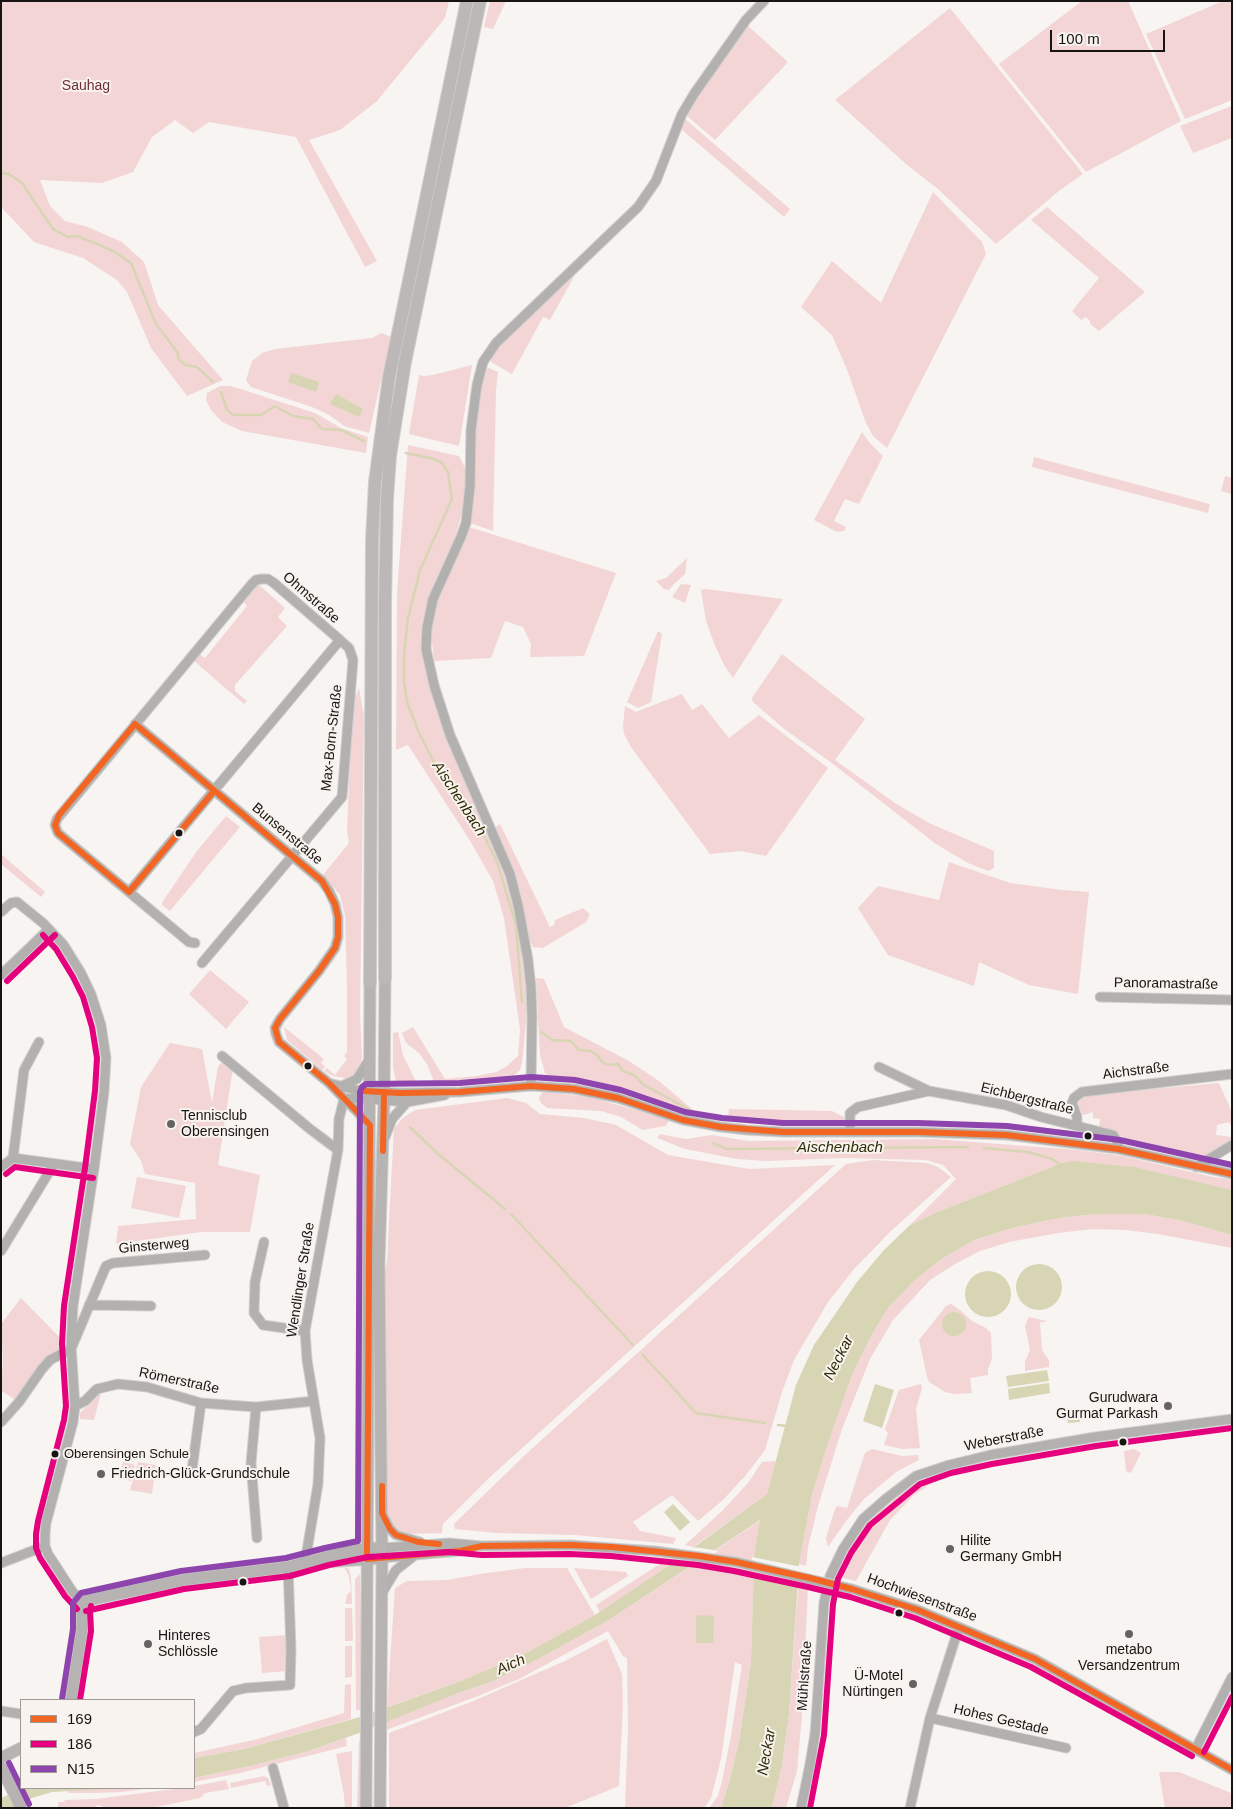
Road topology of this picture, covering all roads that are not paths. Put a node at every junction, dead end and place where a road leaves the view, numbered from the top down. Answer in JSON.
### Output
{"nodes":[{"id":1,"x":467,"y":1,"type":"edge"},
{"id":2,"x":480,"y":1,"type":"edge"},
{"id":3,"x":764,"y":1,"type":"edge"},
{"id":4,"x":340,"y":640,"type":"junction"},
{"id":5,"x":135,"y":724,"type":"junction"},
{"id":6,"x":214,"y":791,"type":"junction"},
{"id":7,"x":293,"y":856,"type":"junction"},
{"id":8,"x":129,"y":892,"type":"junction"},
{"id":9,"x":1,"y":912,"type":"edge"},
{"id":10,"x":49,"y":929,"type":"junction"},
{"id":11,"x":195,"y":943,"type":"dead end"},
{"id":12,"x":202,"y":963,"type":"dead end"},
{"id":13,"x":1,"y":975,"type":"edge"},
{"id":14,"x":385,"y":978,"type":"joint"},
{"id":15,"x":370,"y":983,"type":"joint"},
{"id":16,"x":1100,"y":996,"type":"dead end"},
{"id":17,"x":1232,"y":1000,"type":"edge"},
{"id":18,"x":38,"y":1042,"type":"dead end"},
{"id":19,"x":222,"y":1056,"type":"dead end"},
{"id":20,"x":370,"y":1058,"type":"junction"},
{"id":21,"x":879,"y":1066,"type":"dead end"},
{"id":22,"x":1232,"y":1074,"type":"edge"},
{"id":23,"x":329,"y":1083,"type":"junction"},
{"id":24,"x":342,"y":1086,"type":"junction"},
{"id":25,"x":531,"y":1086,"type":"junction"},
{"id":26,"x":929,"y":1091,"type":"junction"},
{"id":27,"x":460,"y":1092,"type":"junction"},
{"id":28,"x":369,"y":1096,"type":"junction"},
{"id":29,"x":384,"y":1097,"type":"junction"},
{"id":30,"x":344,"y":1099,"type":"junction"},
{"id":31,"x":407,"y":1102,"type":"junction"},
{"id":32,"x":370,"y":1125,"type":"junction"},
{"id":33,"x":1077,"y":1126,"type":"junction"},
{"id":34,"x":850,"y":1132,"type":"junction"},
{"id":35,"x":383,"y":1144,"type":"junction"},
{"id":36,"x":1232,"y":1145,"type":"edge"},
{"id":37,"x":338,"y":1150,"type":"junction"},
{"id":38,"x":1118,"y":1150,"type":"junction"},
{"id":39,"x":13,"y":1158,"type":"junction"},
{"id":40,"x":54,"y":1164,"type":"junction"},
{"id":41,"x":1,"y":1167,"type":"edge"},
{"id":42,"x":1196,"y":1167,"type":"junction"},
{"id":43,"x":94,"y":1169,"type":"junction"},
{"id":44,"x":1232,"y":1174,"type":"edge"},
{"id":45,"x":264,"y":1242,"type":"dead end"},
{"id":46,"x":1,"y":1251,"type":"edge"},
{"id":47,"x":205,"y":1255,"type":"dead end"},
{"id":48,"x":89,"y":1305,"type":"junction"},
{"id":49,"x":151,"y":1306,"type":"dead end"},
{"id":50,"x":305,"y":1332,"type":"junction"},
{"id":51,"x":71,"y":1349,"type":"junction"},
{"id":52,"x":314,"y":1401,"type":"junction"},
{"id":53,"x":201,"y":1403,"type":"junction"},
{"id":54,"x":75,"y":1406,"type":"junction"},
{"id":55,"x":256,"y":1407,"type":"junction"},
{"id":56,"x":1232,"y":1419,"type":"edge"},
{"id":57,"x":1,"y":1422,"type":"edge"},
{"id":58,"x":192,"y":1470,"type":"dead end"},
{"id":59,"x":382,"y":1513,"type":"junction"},
{"id":60,"x":256,"y":1538,"type":"dead end"},
{"id":61,"x":435,"y":1544,"type":"junction"},
{"id":62,"x":45,"y":1546,"type":"junction"},
{"id":63,"x":482,"y":1546,"type":"junction"},
{"id":64,"x":843,"y":1549,"type":"joint"},
{"id":65,"x":382,"y":1553,"type":"junction"},
{"id":66,"x":367,"y":1554,"type":"junction"},
{"id":67,"x":414,"y":1556,"type":"junction"},
{"id":68,"x":6,"y":1561,"type":"edge"},
{"id":69,"x":307,"y":1562,"type":"junction"},
{"id":70,"x":288,"y":1567,"type":"junction"},
{"id":71,"x":1,"y":1568,"type":"edge"},
{"id":72,"x":381,"y":1593,"type":"junction"},
{"id":73,"x":83,"y":1603,"type":"junction"},
{"id":74,"x":959,"y":1626,"type":"junction"},
{"id":75,"x":1232,"y":1677,"type":"edge"},
{"id":76,"x":71,"y":1699,"type":"edge"},
{"id":77,"x":1,"y":1711,"type":"edge"},
{"id":78,"x":20,"y":1714,"type":"edge"},
{"id":79,"x":930,"y":1718,"type":"junction"},
{"id":80,"x":195,"y":1732,"type":"edge"},
{"id":81,"x":20,"y":1748,"type":"edge"},
{"id":82,"x":1066,"y":1748,"type":"dead end"},
{"id":83,"x":1196,"y":1748,"type":"junction"},
{"id":84,"x":1,"y":1758,"type":"edge"},
{"id":85,"x":273,"y":1768,"type":"dead end"},
{"id":86,"x":1232,"y":1770,"type":"edge"},
{"id":87,"x":3,"y":1774,"type":"edge"},
{"id":88,"x":21,"y":1808,"type":"edge"},
{"id":89,"x":284,"y":1808,"type":"edge"},
{"id":90,"x":366,"y":1808,"type":"edge"},
{"id":91,"x":380,"y":1808,"type":"edge"},
{"id":92,"x":801,"y":1808,"type":"edge"},
{"id":93,"x":910,"y":1808,"type":"edge"}],
"edges":[{"from":1,"to":15,"type":"highway"},
{"from":2,"to":14,"type":"highway"},
{"from":3,"to":25,"type":"street"},
{"from":4,"to":5,"type":"street","name":"Ohmstraße"},
{"from":4,"to":6,"type":"street","name":"Ohmstraße"},
{"from":4,"to":7,"type":"street","name":"Max-Born-Straße"},
{"from":5,"to":6,"type":"street","name":"Bunsenstraße"},
{"from":5,"to":8,"type":"street","name":"Ohmstraße"},
{"from":6,"to":7,"type":"street","name":"Bunsenstraße"},
{"from":6,"to":8,"type":"street","name":"Ohmstraße"},
{"from":7,"to":12,"type":"street","name":"Max-Born-Straße"},
{"from":7,"to":23,"type":"street","name":"Bunsenstraße"},
{"from":8,"to":11,"type":"street"},
{"from":9,"to":10,"type":"street"},
{"from":10,"to":13,"type":"street"},
{"from":10,"to":43,"type":"street"},
{"from":14,"to":29,"type":"main road"},
{"from":15,"to":20,"type":"main road"},
{"from":16,"to":17,"type":"street","name":"Panoramastraße"},
{"from":18,"to":39,"type":"street"},
{"from":19,"to":37,"type":"street"},
{"from":20,"to":24,"type":"street"},
{"from":20,"to":28,"type":"main road"},
{"from":21,"to":26,"type":"street"},
{"from":22,"to":33,"type":"street","name":"Aichstraße"},
{"from":23,"to":24,"type":"street","name":"Bunsenstraße"},
{"from":23,"to":30,"type":"street","name":"Bunsenstraße"},
{"from":24,"to":28,"type":"street","name":"Bunsenstraße"},
{"from":25,"to":27,"type":"street"},
{"from":25,"to":34,"type":"street"},
{"from":26,"to":33,"type":"street","name":"Eichbergstraße"},
{"from":26,"to":34,"type":"street","name":"Eichbergstraße"},
{"from":27,"to":29,"type":"street"},
{"from":27,"to":31,"type":"street"},
{"from":28,"to":29,"type":"street"},
{"from":28,"to":30,"type":"street"},
{"from":28,"to":32,"type":"main road"},
{"from":29,"to":31,"type":"street"},
{"from":29,"to":35,"type":"main road"},
{"from":30,"to":32,"type":"street","name":"Bunsenstraße"},
{"from":30,"to":37,"type":"street","name":"Wendlinger Straße"},
{"from":31,"to":35,"type":"street"},
{"from":32,"to":66,"type":"main road"},
{"from":33,"to":38,"type":"street","name":"Eichbergstraße"},
{"from":34,"to":38,"type":"street"},
{"from":35,"to":59,"type":"main road"},
{"from":36,"to":42,"type":"street"},
{"from":37,"to":50,"type":"street","name":"Wendlinger Straße"},
{"from":38,"to":42,"type":"street"},
{"from":39,"to":40,"type":"street"},
{"from":39,"to":41,"type":"street"},
{"from":40,"to":43,"type":"street"},
{"from":40,"to":46,"type":"street"},
{"from":42,"to":44,"type":"street"},
{"from":43,"to":51,"type":"street"},
{"from":45,"to":50,"type":"street"},
{"from":47,"to":48,"type":"street","name":"Ginsterweg"},
{"from":48,"to":49,"type":"street"},
{"from":48,"to":51,"type":"street","name":"Ginsterweg"},
{"from":50,"to":52,"type":"street","name":"Wendlinger Straße"},
{"from":51,"to":54,"type":"street"},
{"from":51,"to":57,"type":"street"},
{"from":52,"to":55,"type":"street","name":"Römerstraße"},
{"from":52,"to":69,"type":"street","name":"Wendlinger Straße"},
{"from":53,"to":54,"type":"street","name":"Römerstraße"},
{"from":53,"to":55,"type":"street","name":"Römerstraße"},
{"from":53,"to":58,"type":"street"},
{"from":54,"to":62,"type":"street"},
{"from":55,"to":60,"type":"street"},
{"from":56,"to":64,"type":"street","name":"Weberstraße"},
{"from":59,"to":61,"type":"street"},
{"from":59,"to":65,"type":"main road"},
{"from":61,"to":63,"type":"street","name":"Hochwiesenstraße"},
{"from":61,"to":65,"type":"street","name":"Hochwiesenstraße"},
{"from":62,"to":68,"type":"street"},
{"from":62,"to":73,"type":"street"},
{"from":63,"to":67,"type":"street","name":"Hochwiesenstraße"},
{"from":63,"to":74,"type":"street","name":"Hochwiesenstraße","bridge":true},
{"from":64,"to":92,"type":"street","name":"Mühlstraße"},
{"from":65,"to":66,"type":"main road","name":"Hochwiesenstraße"},
{"from":65,"to":67,"type":"street","name":"Hochwiesenstraße"},
{"from":65,"to":72,"type":"main road"},
{"from":66,"to":69,"type":"main road"},
{"from":66,"to":90,"type":"main road"},
{"from":67,"to":72,"type":"street"},
{"from":68,"to":71,"type":"street"},
{"from":69,"to":70,"type":"main road"},
{"from":70,"to":73,"type":"main road"},
{"from":70,"to":80,"type":"street"},
{"from":72,"to":91,"type":"main road"},
{"from":73,"to":76,"type":"main road"},
{"from":74,"to":79,"type":"street","name":"Hohes Gestade"},
{"from":74,"to":83,"type":"street","name":"Hochwiesenstraße"},
{"from":75,"to":83,"type":"street"},
{"from":77,"to":78,"type":"street"},
{"from":79,"to":82,"type":"street","name":"Hohes Gestade"},
{"from":79,"to":93,"type":"street","name":"Hohes Gestade"},
{"from":81,"to":84,"type":"main road"},
{"from":83,"to":86,"type":"street","name":"Hochwiesenstraße"},
{"from":85,"to":89,"type":"street"},
{"from":87,"to":88,"type":"main road"}]}
